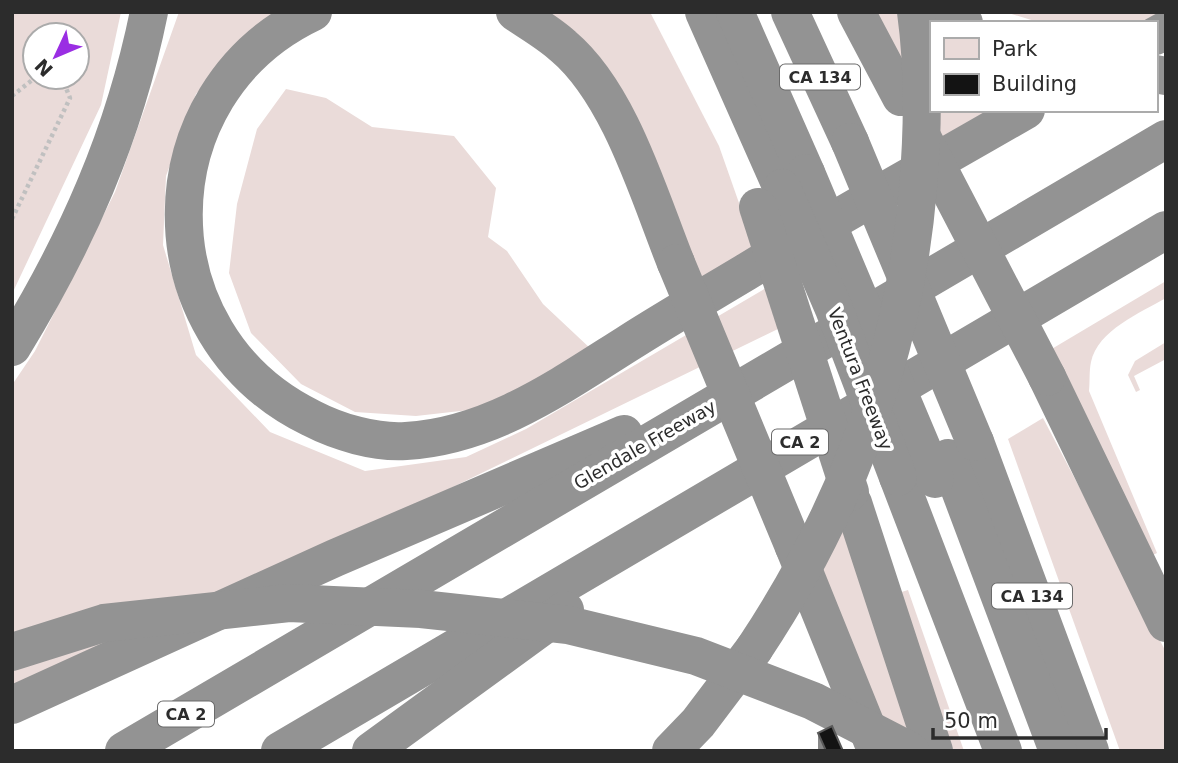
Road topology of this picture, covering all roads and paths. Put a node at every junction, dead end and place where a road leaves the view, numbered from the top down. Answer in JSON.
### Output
{"nodes":[{"id":1,"x":149,"y":12,"type":"edge"},
{"id":2,"x":313,"y":12,"type":"edge"},
{"id":3,"x":515,"y":12,"type":"edge"},
{"id":4,"x":704,"y":12,"type":"edge"},
{"id":5,"x":736,"y":12,"type":"edge"},
{"id":6,"x":754,"y":12,"type":"edge"},
{"id":7,"x":790,"y":12,"type":"edge"},
{"id":8,"x":856,"y":12,"type":"edge"},
{"id":9,"x":916,"y":12,"type":"edge"},
{"id":10,"x":938,"y":12,"type":"edge"},
{"id":11,"x":959,"y":21,"type":"edge"},
{"id":12,"x":67,"y":91,"type":"edge"},
{"id":13,"x":1023,"y":112,"type":"edge"},
{"id":14,"x":1166,"y":139,"type":"edge"},
{"id":15,"x":804,"y":174,"type":"junction"},
{"id":16,"x":12,"y":219,"type":"edge"},
{"id":17,"x":1166,"y":230,"type":"edge"},
{"id":18,"x":12,"y":347,"type":"edge"},
{"id":19,"x":771,"y":371,"type":"junction"},
{"id":20,"x":809,"y":438,"type":"junction"},
{"id":21,"x":953,"y":460,"type":"junction"},
{"id":22,"x":1166,"y":623,"type":"edge"},
{"id":23,"x":12,"y":652,"type":"edge"},
{"id":24,"x":12,"y":705,"type":"edge"},
{"id":25,"x":124,"y":751,"type":"edge"},
{"id":26,"x":279,"y":751,"type":"edge"},
{"id":27,"x":372,"y":751,"type":"edge"},
{"id":28,"x":671,"y":751,"type":"edge"},
{"id":29,"x":877,"y":751,"type":"edge"},
{"id":30,"x":910,"y":751,"type":"edge"},
{"id":31,"x":934,"y":751,"type":"edge"},
{"id":32,"x":1003,"y":751,"type":"edge"},
{"id":33,"x":1037,"y":751,"type":"edge"},
{"id":34,"x":1058,"y":751,"type":"edge"},
{"id":35,"x":1090,"y":751,"type":"edge"}],
"edges":[{"from":1,"to":18,"type":"highway"},
{"from":2,"to":13,"type":"highway"},
{"from":3,"to":29,"type":"highway","bridge":true},
{"from":4,"to":15,"type":"highway"},
{"from":5,"to":15,"type":"highway"},
{"from":6,"to":15,"type":"highway"},
{"from":7,"to":15,"type":"highway","name":"Ventura Freeway","number":"CA 134"},
{"from":8,"to":22,"type":"highway","bridge":true},
{"from":9,"to":28,"type":"highway","bridge":true},
{"from":10,"to":11,"type":"highway"},
{"from":12,"to":16,"type":"path"},
{"from":14,"to":19,"type":"highway","name":"Glendale Freeway","number":"CA 2"},
{"from":15,"to":21,"type":"highway","name":"Ventura Freeway","number":"CA 134","bridge":true},
{"from":15,"to":21,"type":"highway","bridge":true},
{"from":15,"to":31,"type":"highway","bridge":true},
{"from":15,"to":32,"type":"highway","name":"Ventura Freeway","number":"CA 134","bridge":true},
{"from":17,"to":20,"type":"highway","number":"CA 2"},
{"from":19,"to":24,"type":"highway"},
{"from":19,"to":25,"type":"highway","name":"Glendale Freeway","number":"CA 2"},
{"from":20,"to":26,"type":"highway","number":"CA 2"},
{"from":20,"to":27,"type":"highway"},
{"from":21,"to":33,"type":"highway"},
{"from":21,"to":34,"type":"highway"},
{"from":21,"to":35,"type":"highway","name":"Ventura Freeway","number":"CA 134"},
{"from":23,"to":30,"type":"highway","bridge":true}]}
